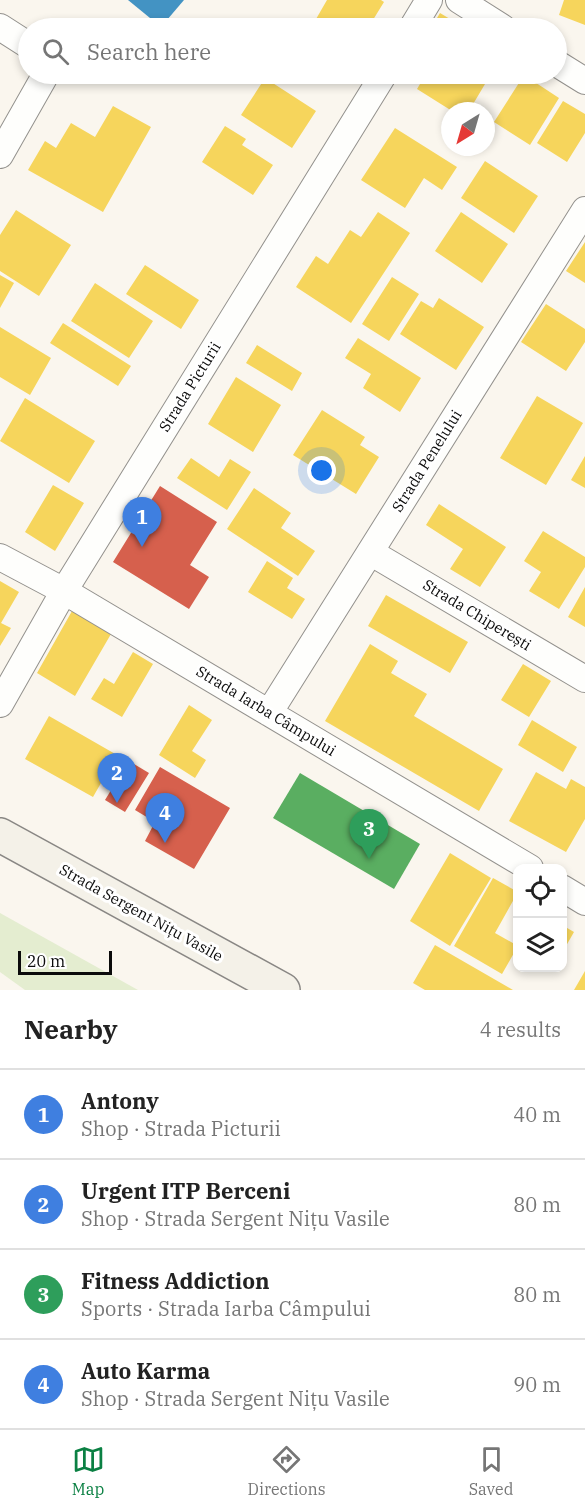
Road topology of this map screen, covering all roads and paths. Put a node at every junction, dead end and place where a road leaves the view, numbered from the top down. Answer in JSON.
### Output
{"nodes":[{"id":1,"x":429,"y":0,"type":"edge"},
{"id":2,"x":459,"y":0,"type":"edge"},
{"id":3,"x":418,"y":18,"type":"edge"},
{"id":4,"x":487,"y":18,"type":"edge"},
{"id":5,"x":0,"y":27,"type":"edge"},
{"id":6,"x":18,"y":39,"type":"edge"},
{"id":7,"x":567,"y":70,"type":"edge"},
{"id":8,"x":585,"y":81,"type":"edge"},
{"id":9,"x":40,"y":84,"type":"edge"},
{"id":10,"x":378,"y":84,"type":"edge"},
{"id":11,"x":0,"y":155,"type":"edge"},
{"id":12,"x":585,"y":210,"type":"edge"},
{"id":13,"x":370,"y":552,"type":"junction"},
{"id":14,"x":0,"y":556,"type":"edge"},
{"id":15,"x":64,"y":591,"type":"junction"},
{"id":16,"x":585,"y":679,"type":"edge"},
{"id":17,"x":0,"y":704,"type":"edge"},
{"id":18,"x":269,"y":713,"type":"junction"},
{"id":19,"x":0,"y":835,"type":"edge"},
{"id":20,"x":523,"y":864,"type":"edge"},
{"id":21,"x":567,"y":891,"type":"edge"},
{"id":22,"x":585,"y":902,"type":"edge"},
{"id":23,"x":283,"y":990,"type":"edge"}],
"edges":[{"from":1,"to":3,"type":"street"},
{"from":2,"to":4,"type":"street"},
{"from":5,"to":6,"type":"street"},
{"from":7,"to":8,"type":"street"},
{"from":9,"to":11,"type":"street"},
{"from":10,"to":15,"type":"street","name":"Strada Picturii"},
{"from":12,"to":13,"type":"street","name":"Strada Penelului"},
{"from":13,"to":16,"type":"street","name":"Strada Chiperești"},
{"from":13,"to":18,"type":"street","name":"Strada Penelului"},
{"from":14,"to":15,"type":"street","name":"Strada Iarba Câmpului"},
{"from":15,"to":17,"type":"street","name":"Strada Picturii"},
{"from":15,"to":18,"type":"street","name":"Strada Iarba Câmpului"},
{"from":18,"to":20,"type":"street","name":"Strada Iarba Câmpului"},
{"from":19,"to":23,"type":"main road","name":"Strada Sergent Nițu Vasile"},
{"from":21,"to":22,"type":"street"}]}
